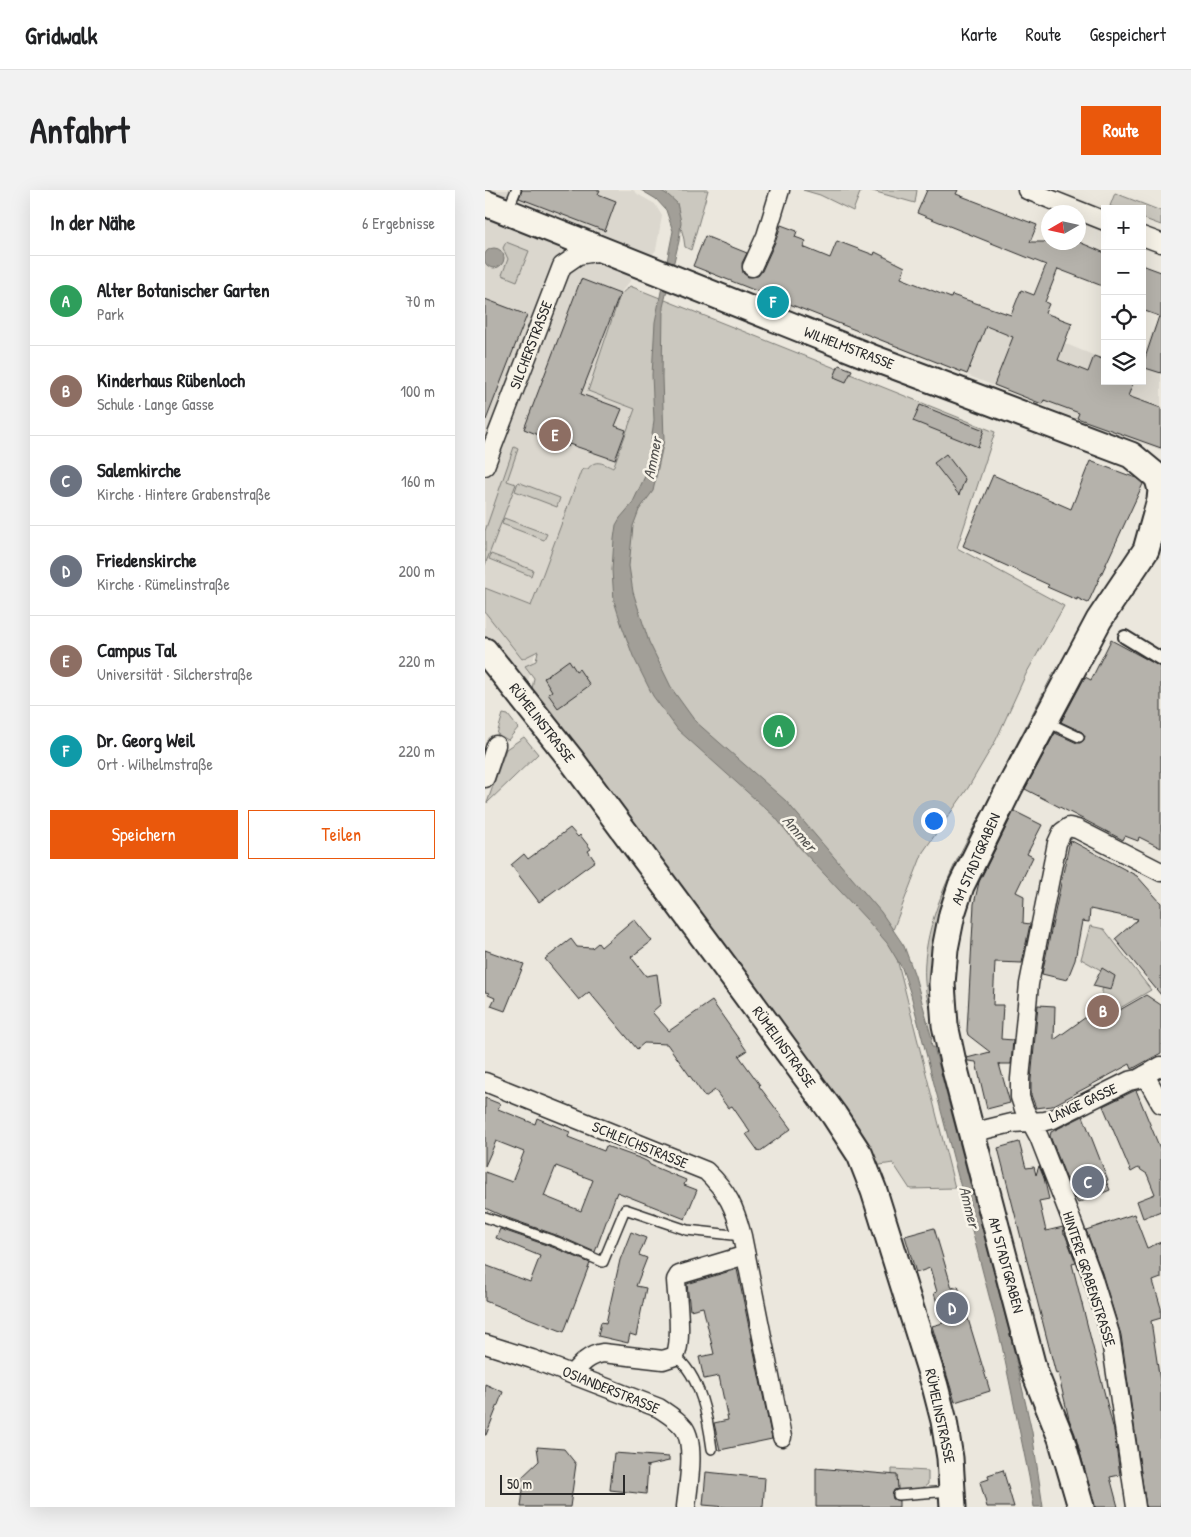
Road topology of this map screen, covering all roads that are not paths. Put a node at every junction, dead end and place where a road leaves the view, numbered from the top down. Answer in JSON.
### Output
{"nodes":[{"id":1,"x":780,"y":190,"type":"edge"},
{"id":2,"x":1027,"y":190,"type":"edge"},
{"id":3,"x":503,"y":202,"type":"edge"},
{"id":4,"x":1101,"y":219,"type":"edge"},
{"id":5,"x":1146,"y":237,"type":"edge"},
{"id":6,"x":1161,"y":243,"type":"edge"},
{"id":7,"x":603,"y":252,"type":"junction"},
{"id":8,"x":752,"y":268,"type":"dead end"},
{"id":9,"x":1131,"y":455,"type":"joint"},
{"id":10,"x":485,"y":466,"type":"edge"},
{"id":11,"x":1125,"y":637,"type":"dead end"},
{"id":12,"x":485,"y":651,"type":"edge"},
{"id":13,"x":1161,"y":659,"type":"edge"},
{"id":14,"x":1044,"y":721,"type":"junction"},
{"id":15,"x":1079,"y":737,"type":"dead end"},
{"id":16,"x":496,"y":745,"type":"dead end"},
{"id":17,"x":485,"y":778,"type":"edge"},
{"id":18,"x":1160,"y":870,"type":"edge"},
{"id":19,"x":1161,"y":1066,"type":"edge"},
{"id":20,"x":1145,"y":1075,"type":"junction"},
{"id":21,"x":485,"y":1082,"type":"edge"},
{"id":22,"x":1161,"y":1104,"type":"edge"},
{"id":23,"x":1032,"y":1122,"type":"junction"},
{"id":24,"x":971,"y":1133,"type":"junction"},
{"id":25,"x":485,"y":1217,"type":"edge"},
{"id":26,"x":742,"y":1236,"type":"junction"},
{"id":27,"x":746,"y":1255,"type":"junction"},
{"id":28,"x":485,"y":1344,"type":"edge"},
{"id":29,"x":675,"y":1356,"type":"junction"},
{"id":30,"x":572,"y":1374,"type":"junction"},
{"id":31,"x":782,"y":1437,"type":"dead end"},
{"id":32,"x":712,"y":1449,"type":"dead end"},
{"id":33,"x":1074,"y":1482,"type":"junction"},
{"id":34,"x":899,"y":1495,"type":"dead end"},
{"id":35,"x":953,"y":1502,"type":"edge"},
{"id":36,"x":686,"y":1507,"type":"edge"},
{"id":37,"x":1072,"y":1507,"type":"edge"},
{"id":38,"x":1081,"y":1507,"type":"edge"},
{"id":39,"x":1136,"y":1507,"type":"edge"}],
"edges":[{"from":1,"to":8,"type":"street"},
{"from":2,"to":4,"type":"street"},
{"from":3,"to":7,"type":"main road","name":"WILHELMSTRASSE"},
{"from":5,"to":6,"type":"street"},
{"from":7,"to":9,"type":"main road","name":"WILHELMSTRASSE"},
{"from":7,"to":10,"type":"street","name":"SILCHERSTRASSE"},
{"from":9,"to":14,"type":"main road","name":"AM STADTGRABEN"},
{"from":11,"to":13,"type":"street"},
{"from":12,"to":35,"type":"main road","name":"RÜMELINSTRASSE"},
{"from":14,"to":15,"type":"lane"},
{"from":14,"to":24,"type":"main road","name":"AM STADTGRABEN"},
{"from":16,"to":17,"type":"street"},
{"from":18,"to":23,"type":"street","name":"HINTERE GRABENSTRASSE"},
{"from":19,"to":20,"type":"street","name":"LANGE GASSE"},
{"from":20,"to":22,"type":"street"},
{"from":20,"to":23,"type":"street","name":"LANGE GASSE"},
{"from":21,"to":26,"type":"street","name":"SCHLEICHSTRASSE"},
{"from":23,"to":24,"type":"street","name":"LANGE GASSE"},
{"from":23,"to":39,"type":"street","name":"HINTERE GRABENSTRASSE"},
{"from":24,"to":33,"type":"main road","name":"AM STADTGRABEN"},
{"from":25,"to":26,"type":"lane"},
{"from":26,"to":27,"type":"street","name":"SCHLEICHSTRASSE"},
{"from":27,"to":29,"type":"street"},
{"from":27,"to":31,"type":"street","name":"SCHLEICHSTRASSE"},
{"from":28,"to":30,"type":"street","name":"OSIANDERSTRASSE"},
{"from":29,"to":30,"type":"street"},
{"from":29,"to":32,"type":"lane"},
{"from":30,"to":36,"type":"street","name":"OSIANDERSTRASSE"},
{"from":33,"to":37,"type":"main road"},
{"from":33,"to":38,"type":"main road","name":"AM STADTGRABEN"},
{"from":34,"to":35,"type":"lane"}]}
